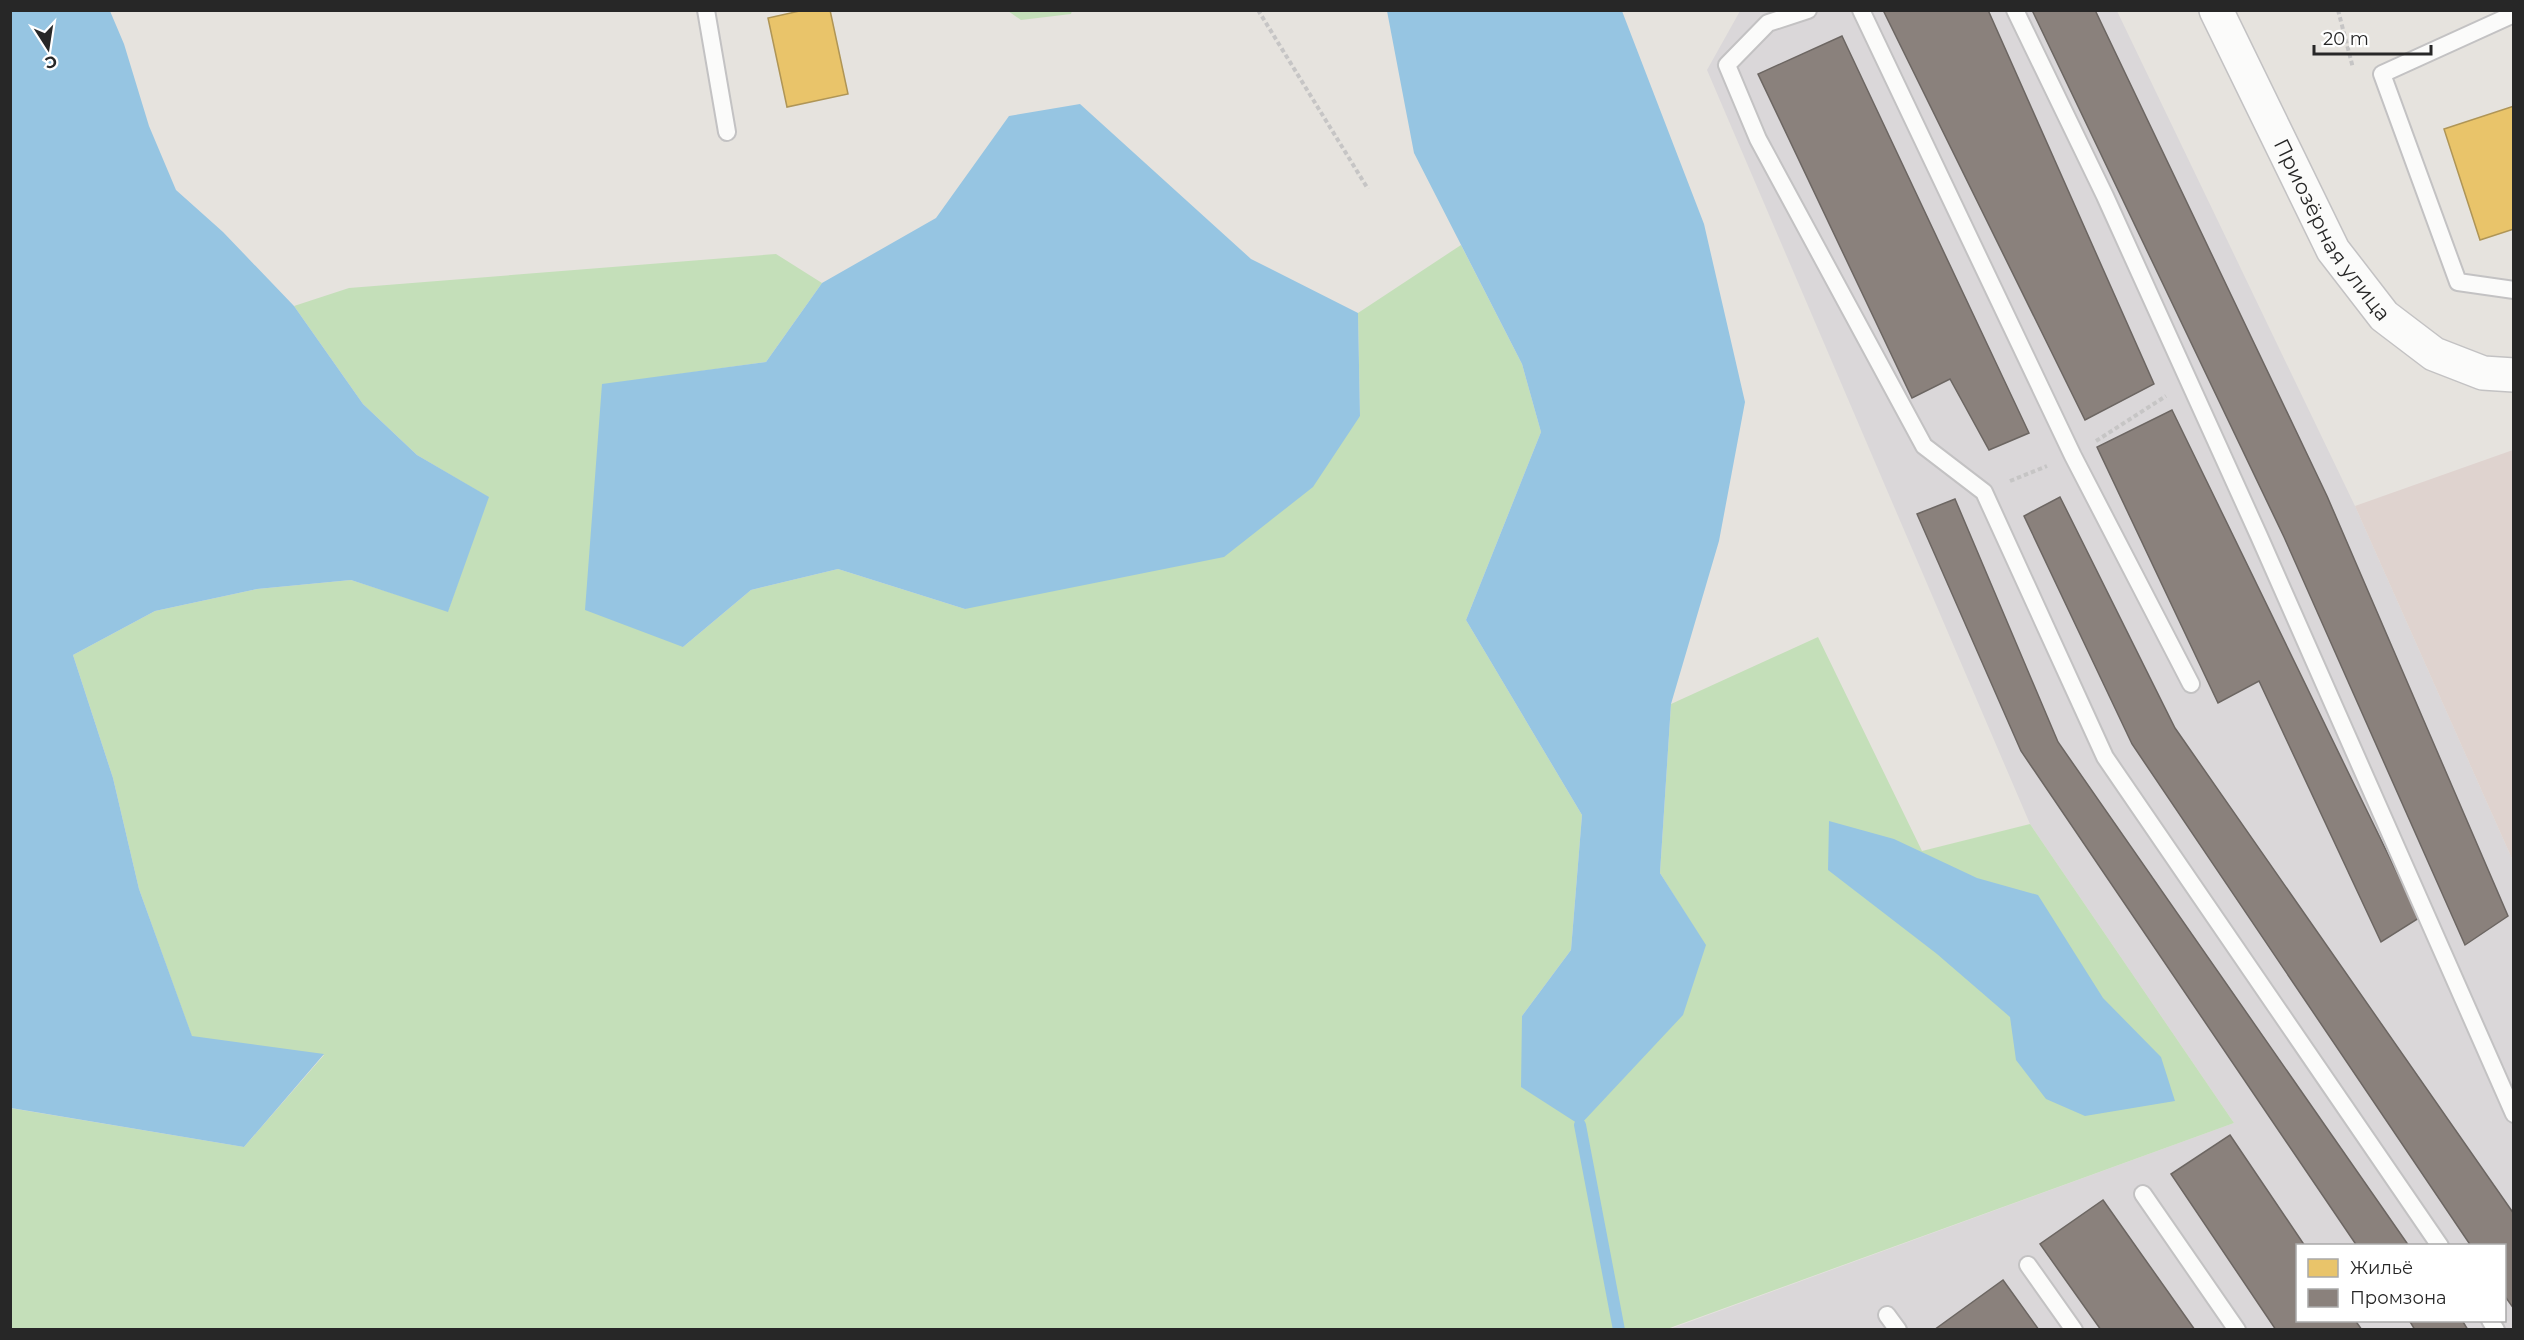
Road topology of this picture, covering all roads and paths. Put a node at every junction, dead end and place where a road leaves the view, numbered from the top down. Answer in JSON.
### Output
{"nodes":[{"id":1,"x":706,"y":10,"type":"edge"},
{"id":2,"x":1258,"y":10,"type":"edge"},
{"id":3,"x":1808,"y":10,"type":"edge"},
{"id":4,"x":1861,"y":10,"type":"edge"},
{"id":5,"x":2016,"y":10,"type":"edge"},
{"id":6,"x":2216,"y":10,"type":"edge"},
{"id":7,"x":2514,"y":14,"type":"edge"},
{"id":8,"x":727,"y":132,"type":"dead end"},
{"id":9,"x":1368,"y":189,"type":"dead end"},
{"id":10,"x":2514,"y":291,"type":"edge"},
{"id":11,"x":2514,"y":375,"type":"edge"},
{"id":12,"x":2191,"y":684,"type":"dead end"},
{"id":13,"x":2514,"y":1114,"type":"edge"},
{"id":14,"x":2143,"y":1194,"type":"dead end"},
{"id":15,"x":2439,"y":1244,"type":"edge"},
{"id":16,"x":2028,"y":1264,"type":"dead end"},
{"id":17,"x":1887,"y":1315,"type":"dead end"},
{"id":18,"x":1898,"y":1329,"type":"edge"},
{"id":19,"x":2074,"y":1329,"type":"edge"},
{"id":20,"x":2237,"y":1329,"type":"edge"}],
"edges":[{"from":1,"to":8,"type":"lane"},
{"from":2,"to":9,"type":"path"},
{"from":3,"to":15,"type":"lane"},
{"from":4,"to":12,"type":"lane"},
{"from":5,"to":13,"type":"lane"},
{"from":6,"to":11,"type":"street","name":"Приозёрная улица"},
{"from":7,"to":10,"type":"lane"},
{"from":14,"to":20,"type":"lane"},
{"from":16,"to":19,"type":"lane"},
{"from":17,"to":18,"type":"lane"}]}
